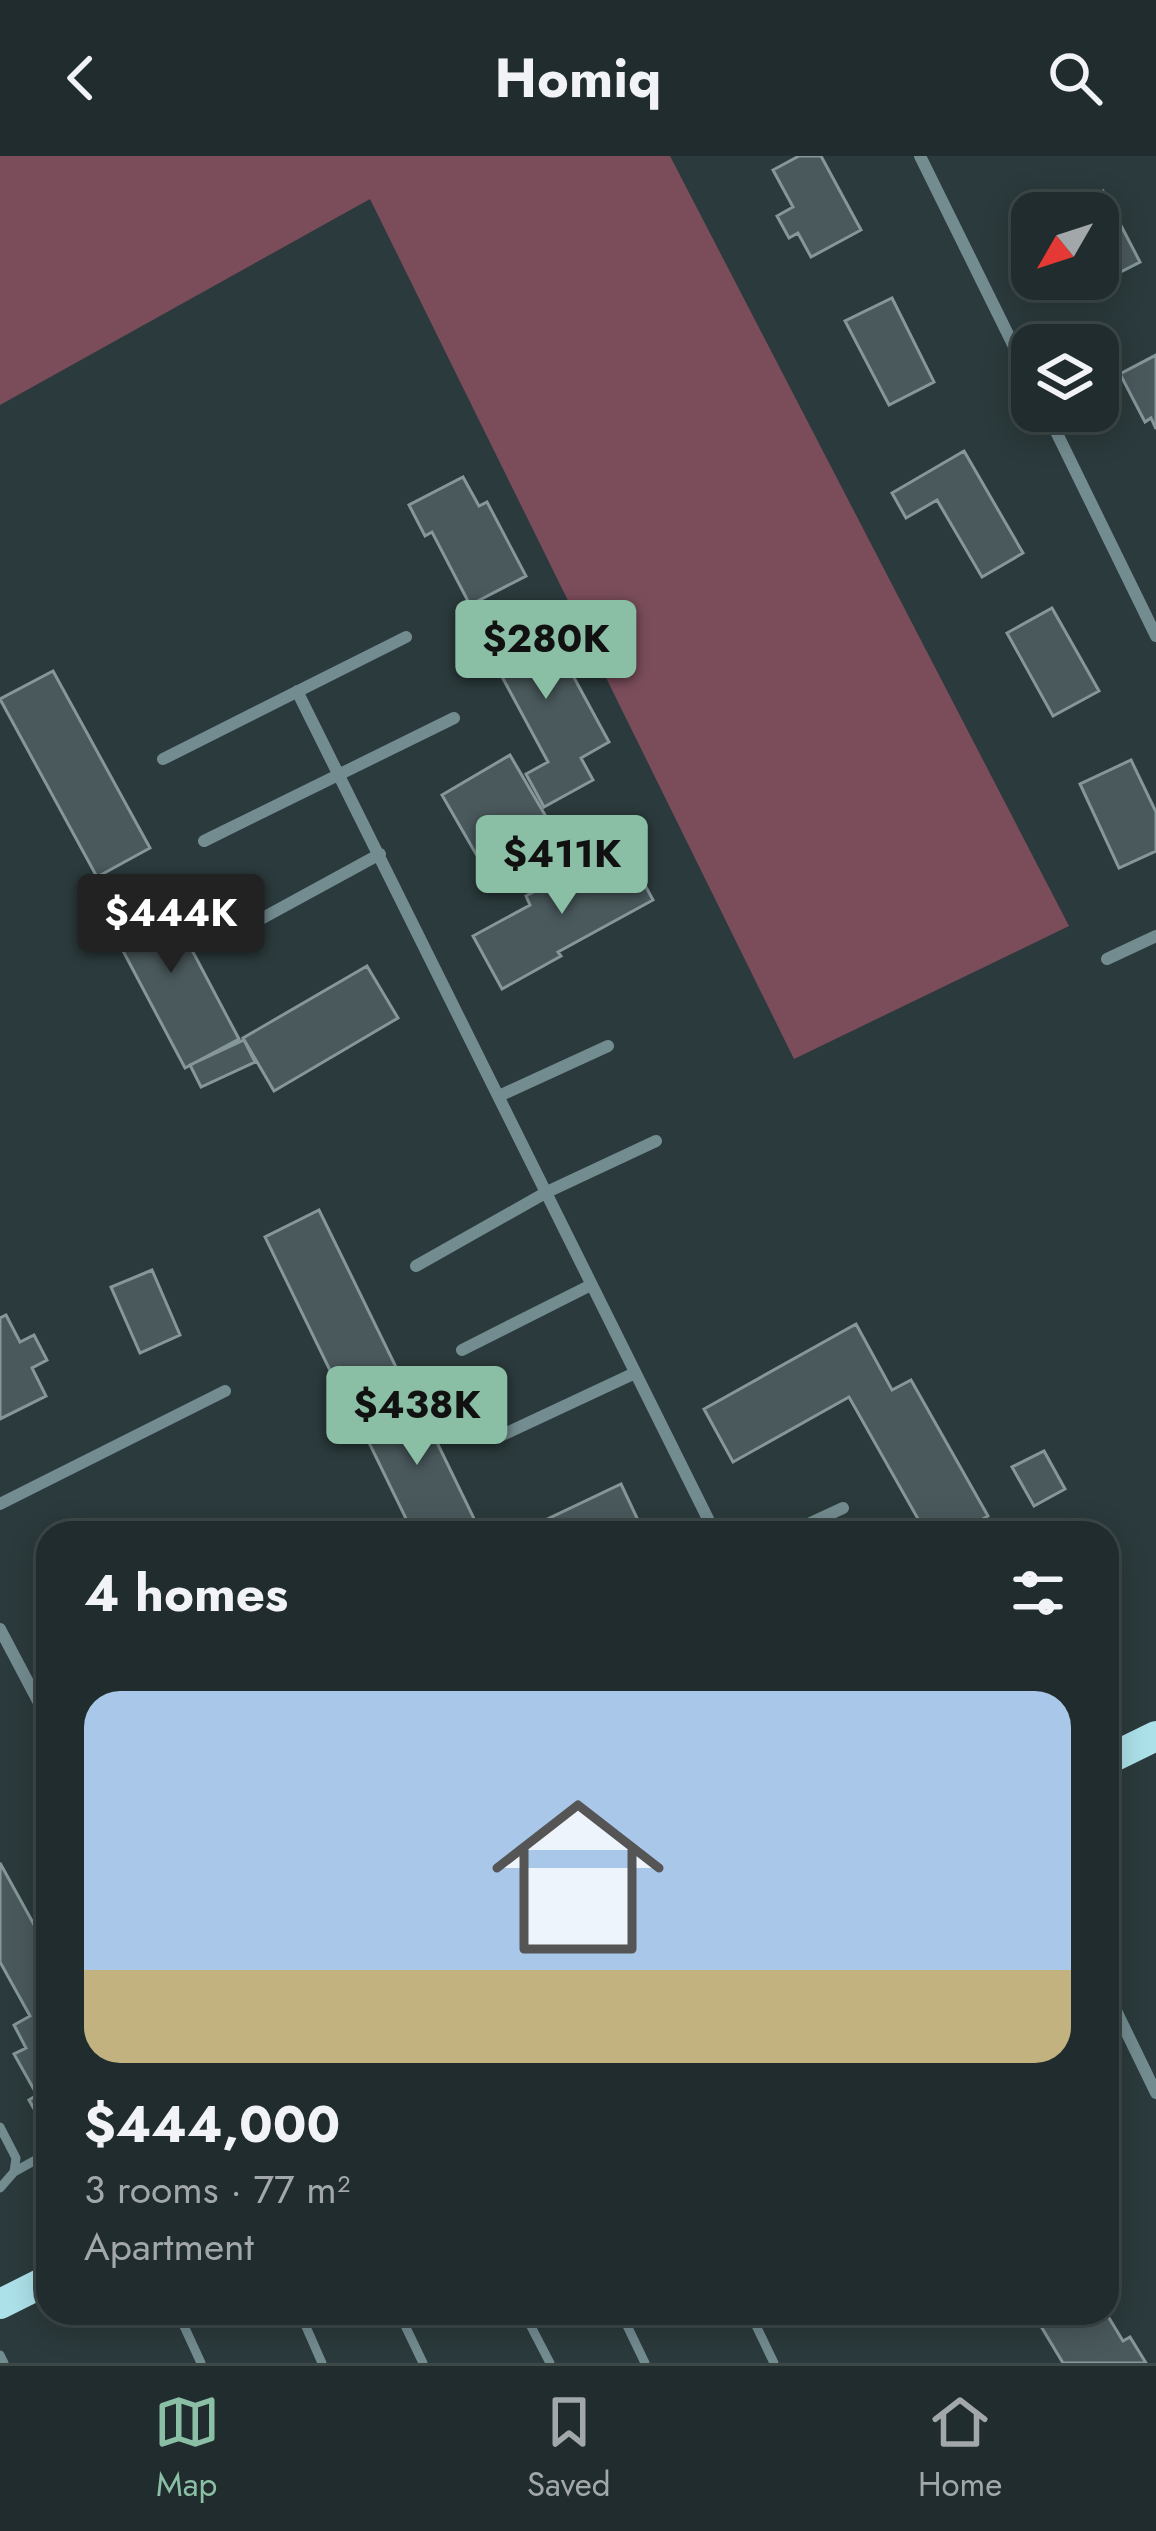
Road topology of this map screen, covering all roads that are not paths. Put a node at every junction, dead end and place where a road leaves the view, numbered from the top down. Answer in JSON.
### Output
{"nodes":[{"id":1,"x":920,"y":156,"type":"edge"},
{"id":2,"x":1011,"y":340,"type":"edge"},
{"id":3,"x":1056,"y":432,"type":"edge"},
{"id":4,"x":1156,"y":636,"type":"edge"},
{"id":5,"x":406,"y":637,"type":"dead end"},
{"id":6,"x":297,"y":691,"type":"junction"},
{"id":7,"x":454,"y":718,"type":"dead end"},
{"id":8,"x":163,"y":759,"type":"dead end"},
{"id":9,"x":340,"y":775,"type":"junction"},
{"id":10,"x":204,"y":841,"type":"dead end"},
{"id":11,"x":380,"y":854,"type":"junction"},
{"id":12,"x":248,"y":926,"type":"dead end"},
{"id":13,"x":1156,"y":935,"type":"edge"},
{"id":14,"x":1107,"y":959,"type":"dead end"},
{"id":15,"x":608,"y":1046,"type":"dead end"},
{"id":16,"x":500,"y":1096,"type":"junction"},
{"id":17,"x":656,"y":1141,"type":"dead end"},
{"id":18,"x":547,"y":1192,"type":"junction"},
{"id":19,"x":416,"y":1266,"type":"dead end"},
{"id":20,"x":591,"y":1285,"type":"junction"},
{"id":21,"x":462,"y":1350,"type":"dead end"},
{"id":22,"x":635,"y":1373,"type":"junction"},
{"id":23,"x":225,"y":1391,"type":"dead end"},
{"id":24,"x":500,"y":1436,"type":"dead end"},
{"id":25,"x":0,"y":1504,"type":"edge"},
{"id":26,"x":843,"y":1508,"type":"dead end"},
{"id":27,"x":709,"y":1521,"type":"edge"},
{"id":28,"x":815,"y":1521,"type":"edge"},
{"id":29,"x":0,"y":1629,"type":"edge"},
{"id":30,"x":36,"y":1697,"type":"edge"},
{"id":31,"x":1156,"y":1736,"type":"edge"},
{"id":32,"x":1119,"y":1754,"type":"edge"},
{"id":33,"x":1119,"y":2017,"type":"edge"},
{"id":34,"x":1156,"y":2093,"type":"edge"},
{"id":35,"x":0,"y":2127,"type":"edge"},
{"id":36,"x":36,"y":2160,"type":"edge"},
{"id":37,"x":14,"y":2172,"type":"junction"},
{"id":38,"x":0,"y":2188,"type":"edge"},
{"id":39,"x":36,"y":2286,"type":"edge"},
{"id":40,"x":0,"y":2304,"type":"edge"},
{"id":41,"x":305,"y":2325,"type":"edge"},
{"id":42,"x":405,"y":2325,"type":"edge"},
{"id":43,"x":530,"y":2325,"type":"edge"},
{"id":44,"x":628,"y":2325,"type":"edge"},
{"id":45,"x":756,"y":2325,"type":"edge"},
{"id":46,"x":184,"y":2326,"type":"edge"},
{"id":47,"x":0,"y":2355,"type":"edge"},
{"id":48,"x":4,"y":2363,"type":"edge"},
{"id":49,"x":201,"y":2363,"type":"edge"},
{"id":50,"x":322,"y":2363,"type":"edge"},
{"id":51,"x":423,"y":2363,"type":"edge"},
{"id":52,"x":550,"y":2363,"type":"edge"},
{"id":53,"x":645,"y":2363,"type":"edge"},
{"id":54,"x":774,"y":2363,"type":"edge"}],
"edges":[{"from":1,"to":2,"type":"street"},
{"from":3,"to":4,"type":"street"},
{"from":5,"to":6,"type":"street"},
{"from":6,"to":8,"type":"street"},
{"from":6,"to":9,"type":"street"},
{"from":7,"to":9,"type":"street"},
{"from":9,"to":10,"type":"street"},
{"from":9,"to":11,"type":"street"},
{"from":11,"to":12,"type":"street"},
{"from":11,"to":16,"type":"street"},
{"from":13,"to":14,"type":"street"},
{"from":15,"to":16,"type":"street"},
{"from":16,"to":18,"type":"street"},
{"from":17,"to":18,"type":"street"},
{"from":18,"to":19,"type":"street"},
{"from":18,"to":20,"type":"street"},
{"from":20,"to":21,"type":"street"},
{"from":20,"to":22,"type":"street"},
{"from":22,"to":24,"type":"street"},
{"from":22,"to":27,"type":"street"},
{"from":23,"to":25,"type":"street"},
{"from":26,"to":28,"type":"street"},
{"from":29,"to":30,"type":"street"},
{"from":31,"to":32,"type":"main road"},
{"from":33,"to":34,"type":"street"},
{"from":35,"to":37,"type":"lane"},
{"from":36,"to":37,"type":"lane"},
{"from":37,"to":38,"type":"lane"},
{"from":39,"to":40,"type":"main road"},
{"from":41,"to":50,"type":"lane"},
{"from":42,"to":51,"type":"lane"},
{"from":43,"to":52,"type":"lane"},
{"from":44,"to":53,"type":"lane"},
{"from":45,"to":54,"type":"lane"},
{"from":46,"to":49,"type":"lane"},
{"from":47,"to":48,"type":"lane"}]}
